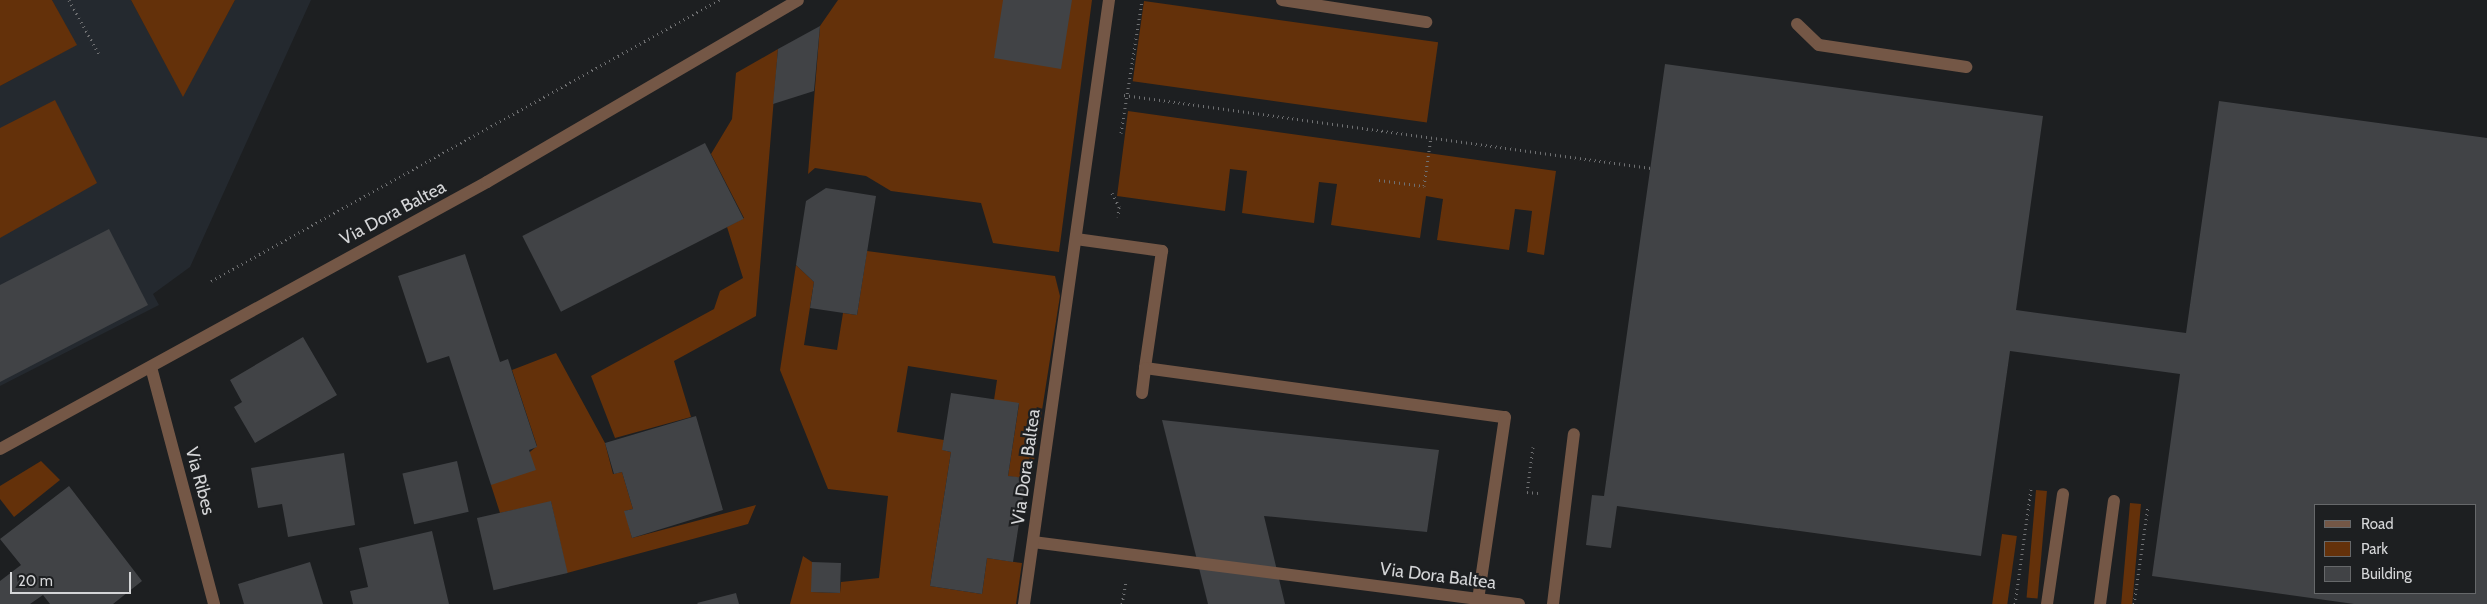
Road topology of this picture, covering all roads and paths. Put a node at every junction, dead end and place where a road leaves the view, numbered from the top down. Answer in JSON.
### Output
{"nodes":[{"id":1,"x":69,"y":0,"type":"edge"},
{"id":2,"x":719,"y":0,"type":"edge"},
{"id":3,"x":798,"y":0,"type":"edge"},
{"id":4,"x":1109,"y":0,"type":"edge"},
{"id":5,"x":1142,"y":0,"type":"edge"},
{"id":6,"x":1282,"y":0,"type":"edge"},
{"id":7,"x":1426,"y":22,"type":"dead end"},
{"id":8,"x":1797,"y":24,"type":"dead end"},
{"id":9,"x":100,"y":56,"type":"dead end"},
{"id":10,"x":1966,"y":67,"type":"dead end"},
{"id":11,"x":1097,"y":92,"type":"junction"},
{"id":12,"x":1127,"y":96,"type":"junction"},
{"id":13,"x":1431,"y":137,"type":"junction"},
{"id":14,"x":1120,"y":141,"type":"dead end"},
{"id":15,"x":1650,"y":168,"type":"dead end"},
{"id":16,"x":1379,"y":180,"type":"dead end"},
{"id":17,"x":1113,"y":186,"type":"dead end"},
{"id":18,"x":1076,"y":239,"type":"junction"},
{"id":19,"x":1114,"y":244,"type":"junction"},
{"id":20,"x":211,"y":281,"type":"dead end"},
{"id":21,"x":151,"y":367,"type":"junction"},
{"id":22,"x":1145,"y":368,"type":"junction"},
{"id":23,"x":1142,"y":393,"type":"dead end"},
{"id":24,"x":1574,"y":434,"type":"dead end"},
{"id":25,"x":0,"y":449,"type":"edge"},
{"id":26,"x":2031,"y":489,"type":"dead end"},
{"id":27,"x":2063,"y":494,"type":"dead end"},
{"id":28,"x":2114,"y":501,"type":"dead end"},
{"id":29,"x":2148,"y":506,"type":"dead end"},
{"id":30,"x":1033,"y":542,"type":"junction"},
{"id":31,"x":1478,"y":599,"type":"junction"},
{"id":32,"x":214,"y":604,"type":"edge"},
{"id":33,"x":1024,"y":604,"type":"edge"},
{"id":34,"x":1519,"y":604,"type":"edge"},
{"id":35,"x":1553,"y":604,"type":"edge"},
{"id":36,"x":2014,"y":604,"type":"edge"},
{"id":37,"x":2047,"y":604,"type":"edge"},
{"id":38,"x":2100,"y":604,"type":"edge"},
{"id":39,"x":2134,"y":604,"type":"edge"}],
"edges":[{"from":1,"to":9,"type":"path"},
{"from":2,"to":20,"type":"path"},
{"from":3,"to":21,"type":"street","name":"Via Dora Baltea"},
{"from":4,"to":11,"type":"street","name":"Via Dora Baltea"},
{"from":5,"to":12,"type":"path"},
{"from":6,"to":7,"type":"street"},
{"from":8,"to":10,"type":"street"},
{"from":11,"to":12,"type":"path"},
{"from":11,"to":18,"type":"street","name":"Via Dora Baltea"},
{"from":12,"to":13,"type":"path"},
{"from":12,"to":14,"type":"path"},
{"from":13,"to":15,"type":"path"},
{"from":13,"to":16,"type":"path"},
{"from":17,"to":19,"type":"path"},
{"from":18,"to":19,"type":"street"},
{"from":18,"to":30,"type":"street","name":"Via Dora Baltea"},
{"from":19,"to":22,"type":"street"},
{"from":21,"to":25,"type":"street","name":"Via Dora Baltea"},
{"from":21,"to":32,"type":"street","name":"Via Ribes"},
{"from":22,"to":23,"type":"street"},
{"from":22,"to":31,"type":"street"},
{"from":24,"to":35,"type":"street"},
{"from":26,"to":36,"type":"path"},
{"from":27,"to":37,"type":"street"},
{"from":28,"to":38,"type":"street"},
{"from":29,"to":39,"type":"path"},
{"from":30,"to":31,"type":"street","name":"Via Dora Baltea"},
{"from":30,"to":33,"type":"street"},
{"from":31,"to":34,"type":"street","name":"Via Dora Baltea"}]}
